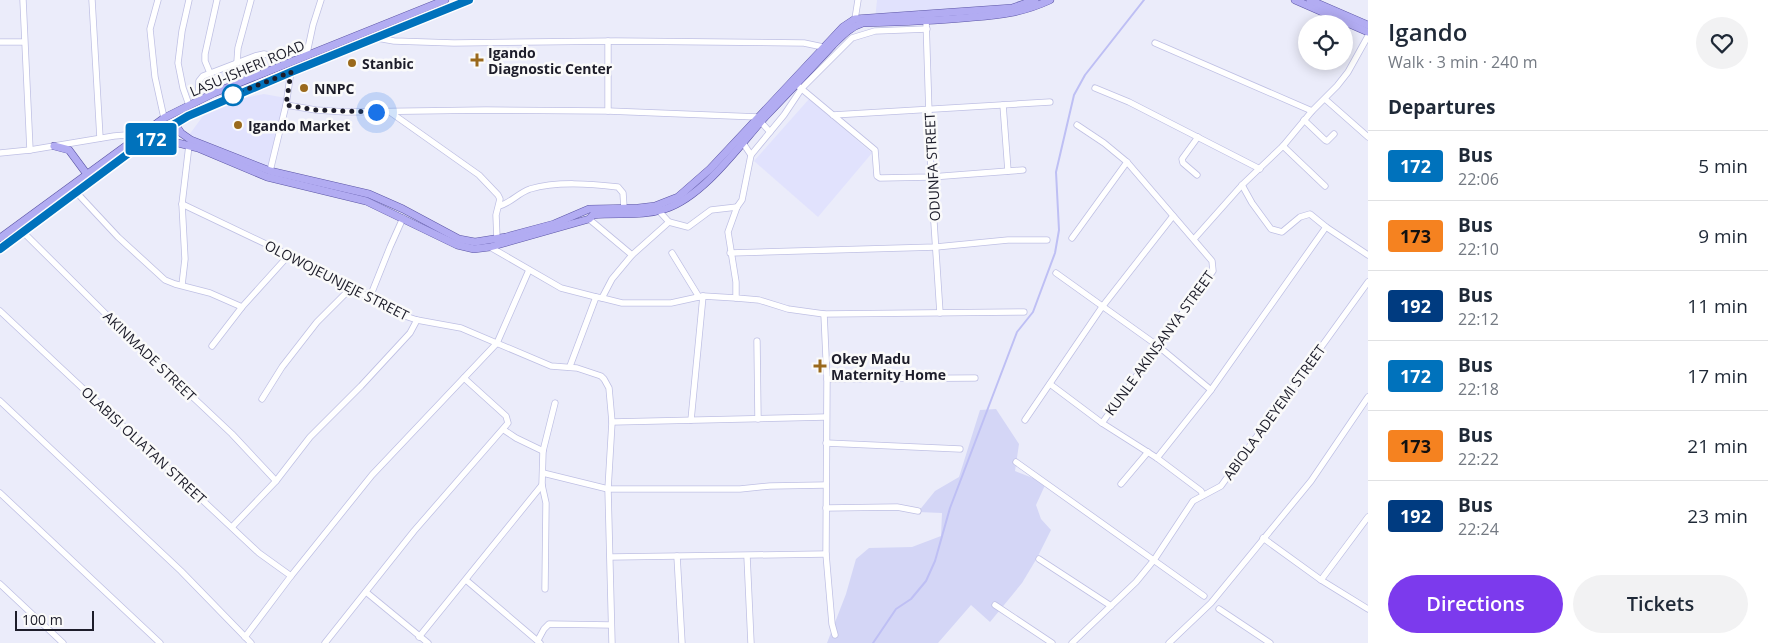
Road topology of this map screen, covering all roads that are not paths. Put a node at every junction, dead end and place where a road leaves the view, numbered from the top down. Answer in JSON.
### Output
{"nodes":[{"id":1,"x":23,"y":0,"type":"edge"},
{"id":2,"x":92,"y":0,"type":"edge"},
{"id":3,"x":158,"y":0,"type":"edge"},
{"id":4,"x":189,"y":0,"type":"edge"},
{"id":5,"x":217,"y":0,"type":"edge"},
{"id":6,"x":251,"y":0,"type":"edge"},
{"id":7,"x":321,"y":0,"type":"edge"},
{"id":8,"x":445,"y":0,"type":"edge"},
{"id":9,"x":469,"y":0,"type":"edge"},
{"id":10,"x":858,"y":0,"type":"edge"},
{"id":11,"x":1035,"y":0,"type":"edge"},
{"id":12,"x":1050,"y":0,"type":"edge"},
{"id":13,"x":1295,"y":0,"type":"edge"},
{"id":14,"x":1310,"y":0,"type":"edge"},
{"id":15,"x":855,"y":19,"type":"junction"},
{"id":16,"x":926,"y":20,"type":"junction"},
{"id":17,"x":1368,"y":26,"type":"edge"},
{"id":18,"x":927,"y":29,"type":"junction"},
{"id":19,"x":1368,"y":36,"type":"edge"},
{"id":20,"x":377,"y":38,"type":"junction"},
{"id":21,"x":608,"y":41,"type":"junction"},
{"id":22,"x":0,"y":42,"type":"edge"},
{"id":23,"x":24,"y":42,"type":"junction"},
{"id":24,"x":1155,"y":43,"type":"dead end"},
{"id":25,"x":833,"y":45,"type":"junction"},
{"id":26,"x":823,"y":47,"type":"junction"},
{"id":27,"x":839,"y":52,"type":"junction"},
{"id":28,"x":307,"y":53,"type":"junction"},
{"id":29,"x":237,"y":62,"type":"junction"},
{"id":30,"x":291,"y":72,"type":"junction"},
{"id":31,"x":210,"y":73,"type":"junction"},
{"id":32,"x":799,"y":87,"type":"junction"},
{"id":33,"x":1095,"y":88,"type":"dead end"},
{"id":34,"x":1325,"y":99,"type":"junction"},
{"id":35,"x":198,"y":101,"type":"junction"},
{"id":36,"x":1050,"y":102,"type":"dead end"},
{"id":37,"x":189,"y":105,"type":"junction"},
{"id":38,"x":286,"y":105,"type":"junction"},
{"id":39,"x":1003,"y":105,"type":"junction"},
{"id":40,"x":929,"y":110,"type":"junction"},
{"id":41,"x":608,"y":111,"type":"junction"},
{"id":42,"x":1312,"y":111,"type":"junction"},
{"id":43,"x":390,"y":112,"type":"junction"},
{"id":44,"x":833,"y":115,"type":"junction"},
{"id":45,"x":164,"y":118,"type":"junction"},
{"id":46,"x":759,"y":119,"type":"junction"},
{"id":47,"x":1304,"y":120,"type":"junction"},
{"id":48,"x":175,"y":124,"type":"junction"},
{"id":49,"x":1077,"y":125,"type":"dead end"},
{"id":50,"x":770,"y":132,"type":"junction"},
{"id":51,"x":1334,"y":134,"type":"dead end"},
{"id":52,"x":139,"y":137,"type":"junction"},
{"id":53,"x":154,"y":137,"type":"junction"},
{"id":54,"x":1198,"y":137,"type":"junction"},
{"id":55,"x":1368,"y":137,"type":"edge"},
{"id":56,"x":100,"y":138,"type":"junction"},
{"id":57,"x":743,"y":143,"type":"junction"},
{"id":58,"x":188,"y":145,"type":"junction"},
{"id":59,"x":54,"y":146,"type":"junction"},
{"id":60,"x":1283,"y":146,"type":"junction"},
{"id":61,"x":30,"y":150,"type":"junction"},
{"id":62,"x":0,"y":153,"type":"edge"},
{"id":63,"x":752,"y":155,"type":"junction"},
{"id":64,"x":1127,"y":162,"type":"junction"},
{"id":65,"x":1260,"y":169,"type":"junction"},
{"id":66,"x":1023,"y":170,"type":"dead end"},
{"id":67,"x":270,"y":171,"type":"junction"},
{"id":68,"x":1008,"y":171,"type":"junction"},
{"id":69,"x":86,"y":173,"type":"junction"},
{"id":70,"x":1197,"y":175,"type":"dead end"},
{"id":71,"x":931,"y":177,"type":"junction"},
{"id":72,"x":1242,"y":186,"type":"junction"},
{"id":73,"x":1325,"y":186,"type":"dead end"},
{"id":74,"x":77,"y":193,"type":"junction"},
{"id":75,"x":182,"y":204,"type":"junction"},
{"id":76,"x":499,"y":206,"type":"junction"},
{"id":77,"x":737,"y":207,"type":"junction"},
{"id":78,"x":624,"y":208,"type":"junction"},
{"id":79,"x":659,"y":211,"type":"junction"},
{"id":80,"x":1173,"y":216,"type":"junction"},
{"id":81,"x":403,"y":218,"type":"junction"},
{"id":82,"x":589,"y":219,"type":"junction"},
{"id":83,"x":669,"y":222,"type":"junction"},
{"id":84,"x":1326,"y":227,"type":"junction"},
{"id":85,"x":23,"y":232,"type":"junction"},
{"id":86,"x":0,"y":238,"type":"edge"},
{"id":87,"x":1072,"y":238,"type":"dead end"},
{"id":88,"x":496,"y":239,"type":"junction"},
{"id":89,"x":1194,"y":239,"type":"junction"},
{"id":90,"x":1047,"y":240,"type":"dead end"},
{"id":91,"x":490,"y":247,"type":"junction"},
{"id":92,"x":936,"y":247,"type":"junction"},
{"id":93,"x":0,"y":249,"type":"edge"},
{"id":94,"x":672,"y":253,"type":"dead end"},
{"id":95,"x":730,"y":253,"type":"junction"},
{"id":96,"x":289,"y":255,"type":"junction"},
{"id":97,"x":632,"y":255,"type":"junction"},
{"id":98,"x":1368,"y":256,"type":"edge"},
{"id":99,"x":529,"y":270,"type":"junction"},
{"id":100,"x":1056,"y":274,"type":"dead end"},
{"id":101,"x":1368,"y":282,"type":"edge"},
{"id":102,"x":182,"y":286,"type":"junction"},
{"id":103,"x":350,"y":289,"type":"junction"},
{"id":104,"x":701,"y":296,"type":"junction"},
{"id":105,"x":370,"y":297,"type":"junction"},
{"id":106,"x":599,"y":297,"type":"junction"},
{"id":107,"x":736,"y":298,"type":"junction"},
{"id":108,"x":242,"y":307,"type":"junction"},
{"id":109,"x":1102,"y":307,"type":"junction"},
{"id":110,"x":0,"y":311,"type":"edge"},
{"id":111,"x":1024,"y":312,"type":"dead end"},
{"id":112,"x":940,"y":313,"type":"junction"},
{"id":113,"x":824,"y":314,"type":"junction"},
{"id":114,"x":417,"y":320,"type":"junction"},
{"id":115,"x":756,"y":341,"type":"dead end"},
{"id":116,"x":497,"y":343,"type":"junction"},
{"id":117,"x":212,"y":346,"type":"dead end"},
{"id":118,"x":1158,"y":346,"type":"junction"},
{"id":119,"x":570,"y":366,"type":"junction"},
{"id":120,"x":464,"y":378,"type":"junction"},
{"id":121,"x":975,"y":378,"type":"dead end"},
{"id":122,"x":827,"y":379,"type":"junction"},
{"id":123,"x":1050,"y":384,"type":"junction"},
{"id":124,"x":1211,"y":390,"type":"junction"},
{"id":125,"x":1368,"y":397,"type":"edge"},
{"id":126,"x":262,"y":399,"type":"dead end"},
{"id":127,"x":0,"y":401,"type":"edge"},
{"id":128,"x":555,"y":403,"type":"dead end"},
{"id":129,"x":826,"y":418,"type":"junction"},
{"id":130,"x":758,"y":419,"type":"junction"},
{"id":131,"x":691,"y":420,"type":"junction"},
{"id":132,"x":1025,"y":420,"type":"dead end"},
{"id":133,"x":612,"y":422,"type":"junction"},
{"id":134,"x":1102,"y":423,"type":"junction"},
{"id":135,"x":504,"y":430,"type":"junction"},
{"id":136,"x":826,"y":443,"type":"junction"},
{"id":137,"x":960,"y":449,"type":"dead end"},
{"id":138,"x":543,"y":451,"type":"junction"},
{"id":139,"x":1148,"y":452,"type":"junction"},
{"id":140,"x":1157,"y":458,"type":"junction"},
{"id":141,"x":1016,"y":462,"type":"dead end"},
{"id":142,"x":543,"y":473,"type":"junction"},
{"id":143,"x":276,"y":481,"type":"junction"},
{"id":144,"x":1120,"y":484,"type":"dead end"},
{"id":145,"x":542,"y":485,"type":"junction"},
{"id":146,"x":826,"y":485,"type":"junction"},
{"id":147,"x":608,"y":489,"type":"junction"},
{"id":148,"x":0,"y":493,"type":"edge"},
{"id":149,"x":1203,"y":494,"type":"junction"},
{"id":150,"x":826,"y":508,"type":"junction"},
{"id":151,"x":918,"y":511,"type":"dead end"},
{"id":152,"x":1368,"y":517,"type":"edge"},
{"id":153,"x":232,"y":527,"type":"junction"},
{"id":154,"x":1263,"y":538,"type":"junction"},
{"id":155,"x":826,"y":554,"type":"junction"},
{"id":156,"x":611,"y":556,"type":"junction"},
{"id":157,"x":677,"y":556,"type":"junction"},
{"id":158,"x":747,"y":556,"type":"junction"},
{"id":159,"x":1039,"y":559,"type":"dead end"},
{"id":160,"x":1154,"y":560,"type":"junction"},
{"id":161,"x":291,"y":576,"type":"junction"},
{"id":162,"x":466,"y":580,"type":"junction"},
{"id":163,"x":1321,"y":580,"type":"junction"},
{"id":164,"x":0,"y":584,"type":"edge"},
{"id":165,"x":545,"y":589,"type":"dead end"},
{"id":166,"x":366,"y":592,"type":"junction"},
{"id":167,"x":1204,"y":596,"type":"dead end"},
{"id":168,"x":995,"y":605,"type":"dead end"},
{"id":169,"x":1111,"y":606,"type":"junction"},
{"id":170,"x":1219,"y":609,"type":"dead end"},
{"id":171,"x":1368,"y":609,"type":"edge"},
{"id":172,"x":611,"y":625,"type":"junction"},
{"id":173,"x":835,"y":635,"type":"dead end"},
{"id":174,"x":245,"y":637,"type":"junction"},
{"id":175,"x":419,"y":637,"type":"junction"},
{"id":176,"x":539,"y":642,"type":"edge"},
{"id":177,"x":63,"y":643,"type":"edge"},
{"id":178,"x":160,"y":643,"type":"edge"},
{"id":179,"x":251,"y":643,"type":"edge"},
{"id":180,"x":325,"y":643,"type":"edge"},
{"id":181,"x":428,"y":643,"type":"edge"},
{"id":182,"x":612,"y":643,"type":"edge"},
{"id":183,"x":682,"y":643,"type":"edge"},
{"id":184,"x":751,"y":643,"type":"edge"},
{"id":185,"x":1052,"y":643,"type":"edge"},
{"id":186,"x":1072,"y":643,"type":"edge"},
{"id":187,"x":1169,"y":643,"type":"edge"},
{"id":188,"x":1270,"y":643,"type":"edge"}],
"edges":[{"from":1,"to":23,"type":"street"},
{"from":2,"to":56,"type":"street"},
{"from":3,"to":45,"type":"street"},
{"from":4,"to":37,"type":"street"},
{"from":5,"to":31,"type":"street"},
{"from":6,"to":29,"type":"street"},
{"from":7,"to":28,"type":"street"},
{"from":8,"to":28,"type":"main road","name":"LASU-ISHERI ROAD"},
{"from":9,"to":20,"type":"main road","name":"LASU-ISHERI ROAD"},
{"from":10,"to":15,"type":"street"},
{"from":11,"to":15,"type":"main road"},
{"from":12,"to":16,"type":"main road"},
{"from":13,"to":17,"type":"main road"},
{"from":14,"to":17,"type":"main road"},
{"from":15,"to":26,"type":"main road"},
{"from":16,"to":18,"type":"street","name":"ODUNFA STREET"},
{"from":16,"to":25,"type":"main road"},
{"from":18,"to":27,"type":"street"},
{"from":18,"to":40,"type":"street","name":"ODUNFA STREET"},
{"from":19,"to":34,"type":"street"},
{"from":20,"to":21,"type":"street"},
{"from":20,"to":30,"type":"main road","name":"LASU-ISHERI ROAD"},
{"from":21,"to":26,"type":"street"},
{"from":21,"to":41,"type":"street"},
{"from":22,"to":23,"type":"street"},
{"from":23,"to":61,"type":"street"},
{"from":24,"to":42,"type":"street"},
{"from":25,"to":27,"type":"street"},
{"from":25,"to":32,"type":"main road"},
{"from":26,"to":46,"type":"main road"},
{"from":27,"to":32,"type":"street"},
{"from":28,"to":29,"type":"street"},
{"from":28,"to":35,"type":"main road","name":"LASU-ISHERI ROAD"},
{"from":29,"to":31,"type":"street"},
{"from":30,"to":38,"type":"street"},
{"from":30,"to":48,"type":"main road","name":"LASU-ISHERI ROAD"},
{"from":31,"to":35,"type":"street"},
{"from":32,"to":44,"type":"street"},
{"from":32,"to":46,"type":"main road"},
{"from":32,"to":50,"type":"street"},
{"from":33,"to":54,"type":"street"},
{"from":34,"to":42,"type":"street"},
{"from":34,"to":55,"type":"street"},
{"from":35,"to":37,"type":"main road","name":"LASU-ISHERI ROAD"},
{"from":36,"to":39,"type":"street"},
{"from":37,"to":45,"type":"main road","name":"LASU-ISHERI ROAD"},
{"from":38,"to":43,"type":"street"},
{"from":38,"to":67,"type":"street"},
{"from":39,"to":40,"type":"street"},
{"from":39,"to":68,"type":"street"},
{"from":40,"to":44,"type":"street"},
{"from":40,"to":71,"type":"street","name":"ODUNFA STREET"},
{"from":41,"to":43,"type":"street"},
{"from":41,"to":46,"type":"street"},
{"from":42,"to":47,"type":"street"},
{"from":43,"to":76,"type":"street"},
{"from":44,"to":71,"type":"street"},
{"from":45,"to":52,"type":"main road","name":"LASU-ISHERI ROAD"},
{"from":46,"to":50,"type":"street"},
{"from":46,"to":57,"type":"main road"},
{"from":46,"to":78,"type":"main road"},
{"from":47,"to":51,"type":"street"},
{"from":47,"to":60,"type":"street"},
{"from":48,"to":53,"type":"main road","name":"LASU-ISHERI ROAD"},
{"from":48,"to":67,"type":"main road"},
{"from":49,"to":64,"type":"street","name":"KUNLE AKINSANYA STREET"},
{"from":50,"to":63,"type":"street"},
{"from":52,"to":56,"type":"street"},
{"from":52,"to":69,"type":"main road","name":"LASU-ISHERI ROAD"},
{"from":53,"to":58,"type":"main road"},
{"from":53,"to":74,"type":"main road","name":"LASU-ISHERI ROAD"},
{"from":54,"to":65,"type":"street"},
{"from":54,"to":70,"type":"street"},
{"from":56,"to":59,"type":"street"},
{"from":57,"to":63,"type":"street"},
{"from":57,"to":79,"type":"main road"},
{"from":58,"to":75,"type":"street"},
{"from":58,"to":81,"type":"main road"},
{"from":59,"to":61,"type":"street"},
{"from":59,"to":69,"type":"main road"},
{"from":60,"to":65,"type":"street"},
{"from":60,"to":73,"type":"street"},
{"from":61,"to":62,"type":"street"},
{"from":63,"to":77,"type":"street"},
{"from":64,"to":80,"type":"street","name":"KUNLE AKINSANYA STREET"},
{"from":64,"to":87,"type":"street"},
{"from":65,"to":72,"type":"street"},
{"from":66,"to":68,"type":"street"},
{"from":67,"to":88,"type":"main road"},
{"from":68,"to":71,"type":"street"},
{"from":69,"to":86,"type":"main road","name":"LASU-ISHERI ROAD"},
{"from":71,"to":92,"type":"street","name":"ODUNFA STREET"},
{"from":72,"to":84,"type":"street"},
{"from":72,"to":89,"type":"street"},
{"from":74,"to":85,"type":"main road","name":"LASU-ISHERI ROAD"},
{"from":74,"to":102,"type":"street"},
{"from":75,"to":96,"type":"street","name":"OLOWOJEUNJEJE STREET"},
{"from":75,"to":102,"type":"street"},
{"from":76,"to":78,"type":"street"},
{"from":76,"to":88,"type":"street"},
{"from":77,"to":83,"type":"street"},
{"from":77,"to":95,"type":"street"},
{"from":78,"to":88,"type":"main road"},
{"from":79,"to":82,"type":"main road"},
{"from":79,"to":83,"type":"street"},
{"from":80,"to":89,"type":"street","name":"KUNLE AKINSANYA STREET"},
{"from":80,"to":109,"type":"street"},
{"from":81,"to":91,"type":"main road"},
{"from":81,"to":105,"type":"street"},
{"from":82,"to":91,"type":"main road"},
{"from":82,"to":97,"type":"street"},
{"from":83,"to":97,"type":"street"},
{"from":84,"to":98,"type":"street"},
{"from":84,"to":124,"type":"street"},
{"from":85,"to":93,"type":"main road","name":"LASU-ISHERI ROAD"},
{"from":85,"to":143,"type":"street","name":"AKINMADE STREET"},
{"from":89,"to":118,"type":"street","name":"KUNLE AKINSANYA STREET"},
{"from":90,"to":92,"type":"street"},
{"from":91,"to":99,"type":"street"},
{"from":92,"to":95,"type":"street"},
{"from":92,"to":112,"type":"street","name":"ODUNFA STREET"},
{"from":94,"to":104,"type":"street"},
{"from":95,"to":107,"type":"street"},
{"from":96,"to":103,"type":"street","name":"OLOWOJEUNJEJE STREET"},
{"from":96,"to":108,"type":"street"},
{"from":97,"to":106,"type":"street"},
{"from":99,"to":106,"type":"street"},
{"from":99,"to":116,"type":"street"},
{"from":100,"to":109,"type":"street"},
{"from":101,"to":149,"type":"street","name":"ABIOLA ADEYEMI STREET"},
{"from":102,"to":108,"type":"street"},
{"from":103,"to":105,"type":"street","name":"OLOWOJEUNJEJE STREET"},
{"from":103,"to":126,"type":"street"},
{"from":104,"to":106,"type":"street"},
{"from":104,"to":107,"type":"street"},
{"from":104,"to":131,"type":"street"},
{"from":105,"to":114,"type":"street","name":"OLOWOJEUNJEJE STREET"},
{"from":106,"to":119,"type":"street"},
{"from":107,"to":113,"type":"street"},
{"from":108,"to":117,"type":"street"},
{"from":109,"to":118,"type":"street"},
{"from":109,"to":123,"type":"street"},
{"from":110,"to":153,"type":"street","name":"OLABISI OLIATAN STREET"},
{"from":111,"to":112,"type":"street"},
{"from":112,"to":113,"type":"street"},
{"from":113,"to":122,"type":"street"},
{"from":114,"to":116,"type":"street","name":"OLOWOJEUNJEJE STREET"},
{"from":114,"to":143,"type":"street"},
{"from":115,"to":130,"type":"street"},
{"from":116,"to":119,"type":"street","name":"OLOWOJEUNJEJE STREET"},
{"from":116,"to":120,"type":"street"},
{"from":118,"to":124,"type":"street"},
{"from":118,"to":134,"type":"street","name":"KUNLE AKINSANYA STREET"},
{"from":119,"to":133,"type":"street","name":"OLOWOJEUNJEJE STREET"},
{"from":120,"to":135,"type":"street"},
{"from":120,"to":161,"type":"street"},
{"from":121,"to":122,"type":"street"},
{"from":122,"to":129,"type":"street"},
{"from":123,"to":132,"type":"street"},
{"from":123,"to":134,"type":"street"},
{"from":124,"to":140,"type":"street"},
{"from":125,"to":154,"type":"street"},
{"from":127,"to":174,"type":"street"},
{"from":128,"to":138,"type":"street"},
{"from":129,"to":130,"type":"street"},
{"from":129,"to":136,"type":"street"},
{"from":130,"to":131,"type":"street"},
{"from":131,"to":133,"type":"street"},
{"from":133,"to":147,"type":"street"},
{"from":134,"to":139,"type":"street"},
{"from":135,"to":138,"type":"street"},
{"from":135,"to":166,"type":"street"},
{"from":136,"to":137,"type":"street"},
{"from":136,"to":146,"type":"street"},
{"from":138,"to":142,"type":"street"},
{"from":139,"to":140,"type":"street"},
{"from":139,"to":144,"type":"street"},
{"from":140,"to":149,"type":"street"},
{"from":141,"to":160,"type":"street"},
{"from":142,"to":145,"type":"street"},
{"from":142,"to":147,"type":"street"},
{"from":143,"to":153,"type":"street"},
{"from":145,"to":162,"type":"street"},
{"from":145,"to":165,"type":"street"},
{"from":146,"to":147,"type":"street"},
{"from":146,"to":150,"type":"street"},
{"from":147,"to":156,"type":"street"},
{"from":148,"to":178,"type":"street"},
{"from":149,"to":160,"type":"street","name":"ABIOLA ADEYEMI STREET"},
{"from":150,"to":151,"type":"street"},
{"from":150,"to":155,"type":"street"},
{"from":152,"to":163,"type":"street"},
{"from":153,"to":161,"type":"street","name":"OLABISI OLIATAN STREET"},
{"from":154,"to":163,"type":"street"},
{"from":154,"to":187,"type":"street"},
{"from":155,"to":158,"type":"street"},
{"from":155,"to":173,"type":"street"},
{"from":156,"to":157,"type":"street"},
{"from":156,"to":172,"type":"street"},
{"from":157,"to":158,"type":"street"},
{"from":157,"to":183,"type":"street"},
{"from":158,"to":184,"type":"street"},
{"from":159,"to":169,"type":"street"},
{"from":160,"to":167,"type":"street"},
{"from":160,"to":169,"type":"street","name":"ABIOLA ADEYEMI STREET"},
{"from":161,"to":174,"type":"street"},
{"from":162,"to":175,"type":"street"},
{"from":162,"to":176,"type":"street"},
{"from":163,"to":171,"type":"street"},
{"from":164,"to":177,"type":"street"},
{"from":166,"to":175,"type":"street"},
{"from":166,"to":180,"type":"street"},
{"from":168,"to":185,"type":"street"},
{"from":169,"to":186,"type":"street","name":"ABIOLA ADEYEMI STREET"},
{"from":170,"to":188,"type":"street"},
{"from":172,"to":176,"type":"street"},
{"from":172,"to":182,"type":"street"},
{"from":174,"to":179,"type":"street"},
{"from":175,"to":181,"type":"street"}]}
